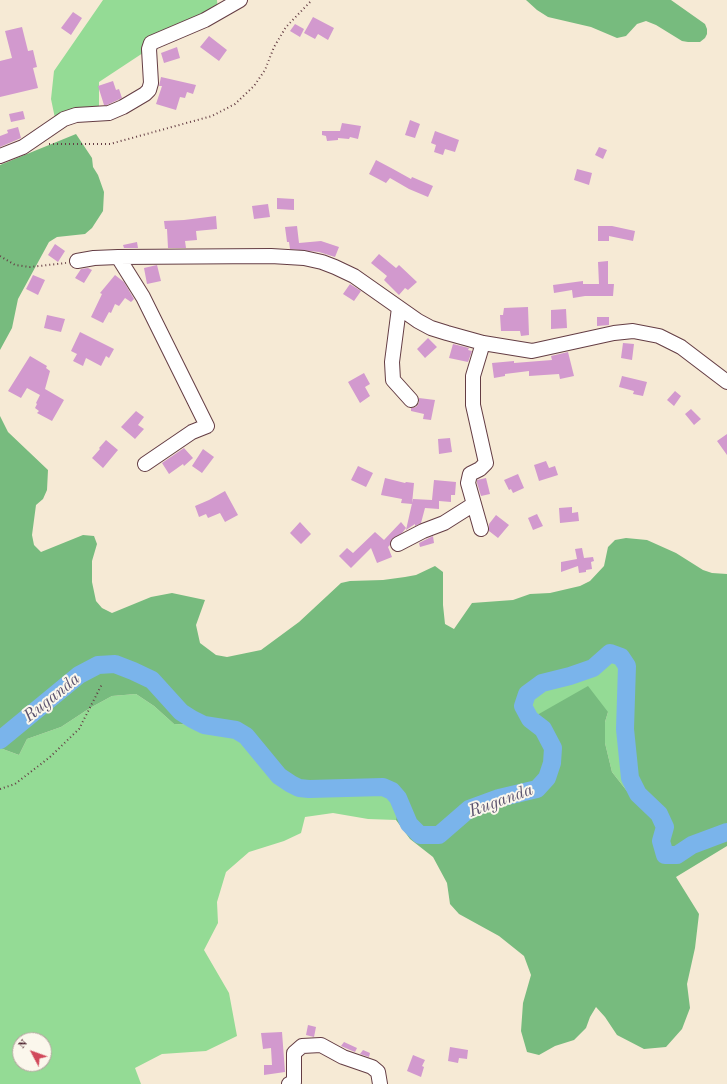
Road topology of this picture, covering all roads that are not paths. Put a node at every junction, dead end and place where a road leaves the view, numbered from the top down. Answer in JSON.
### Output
{"nodes":[{"id":1,"x":240,"y":0,"type":"edge"},
{"id":2,"x":0,"y":156,"type":"edge"},
{"id":3,"x":118,"y":257,"type":"junction"},
{"id":4,"x":77,"y":261,"type":"road end"},
{"id":5,"x":399,"y":308,"type":"junction"},
{"id":6,"x":484,"y":343,"type":"junction"},
{"id":7,"x":727,"y":382,"type":"edge"},
{"id":8,"x":411,"y":400,"type":"dead end"},
{"id":9,"x":145,"y":464,"type":"dead end"},
{"id":10,"x":474,"y":504,"type":"junction"},
{"id":11,"x":481,"y":529,"type":"dead end"},
{"id":12,"x":398,"y":544,"type":"dead end"},
{"id":13,"x":289,"y":1084,"type":"edge"},
{"id":14,"x":380,"y":1084,"type":"edge"}],
"edges":[{"from":1,"to":2,"type":"street"},
{"from":3,"to":4,"type":"street"},
{"from":3,"to":5,"type":"street"},
{"from":3,"to":9,"type":"street"},
{"from":5,"to":6,"type":"street"},
{"from":5,"to":8,"type":"street"},
{"from":6,"to":7,"type":"street"},
{"from":6,"to":10,"type":"street"},
{"from":10,"to":11,"type":"street"},
{"from":10,"to":12,"type":"street"},
{"from":13,"to":14,"type":"street"}]}
